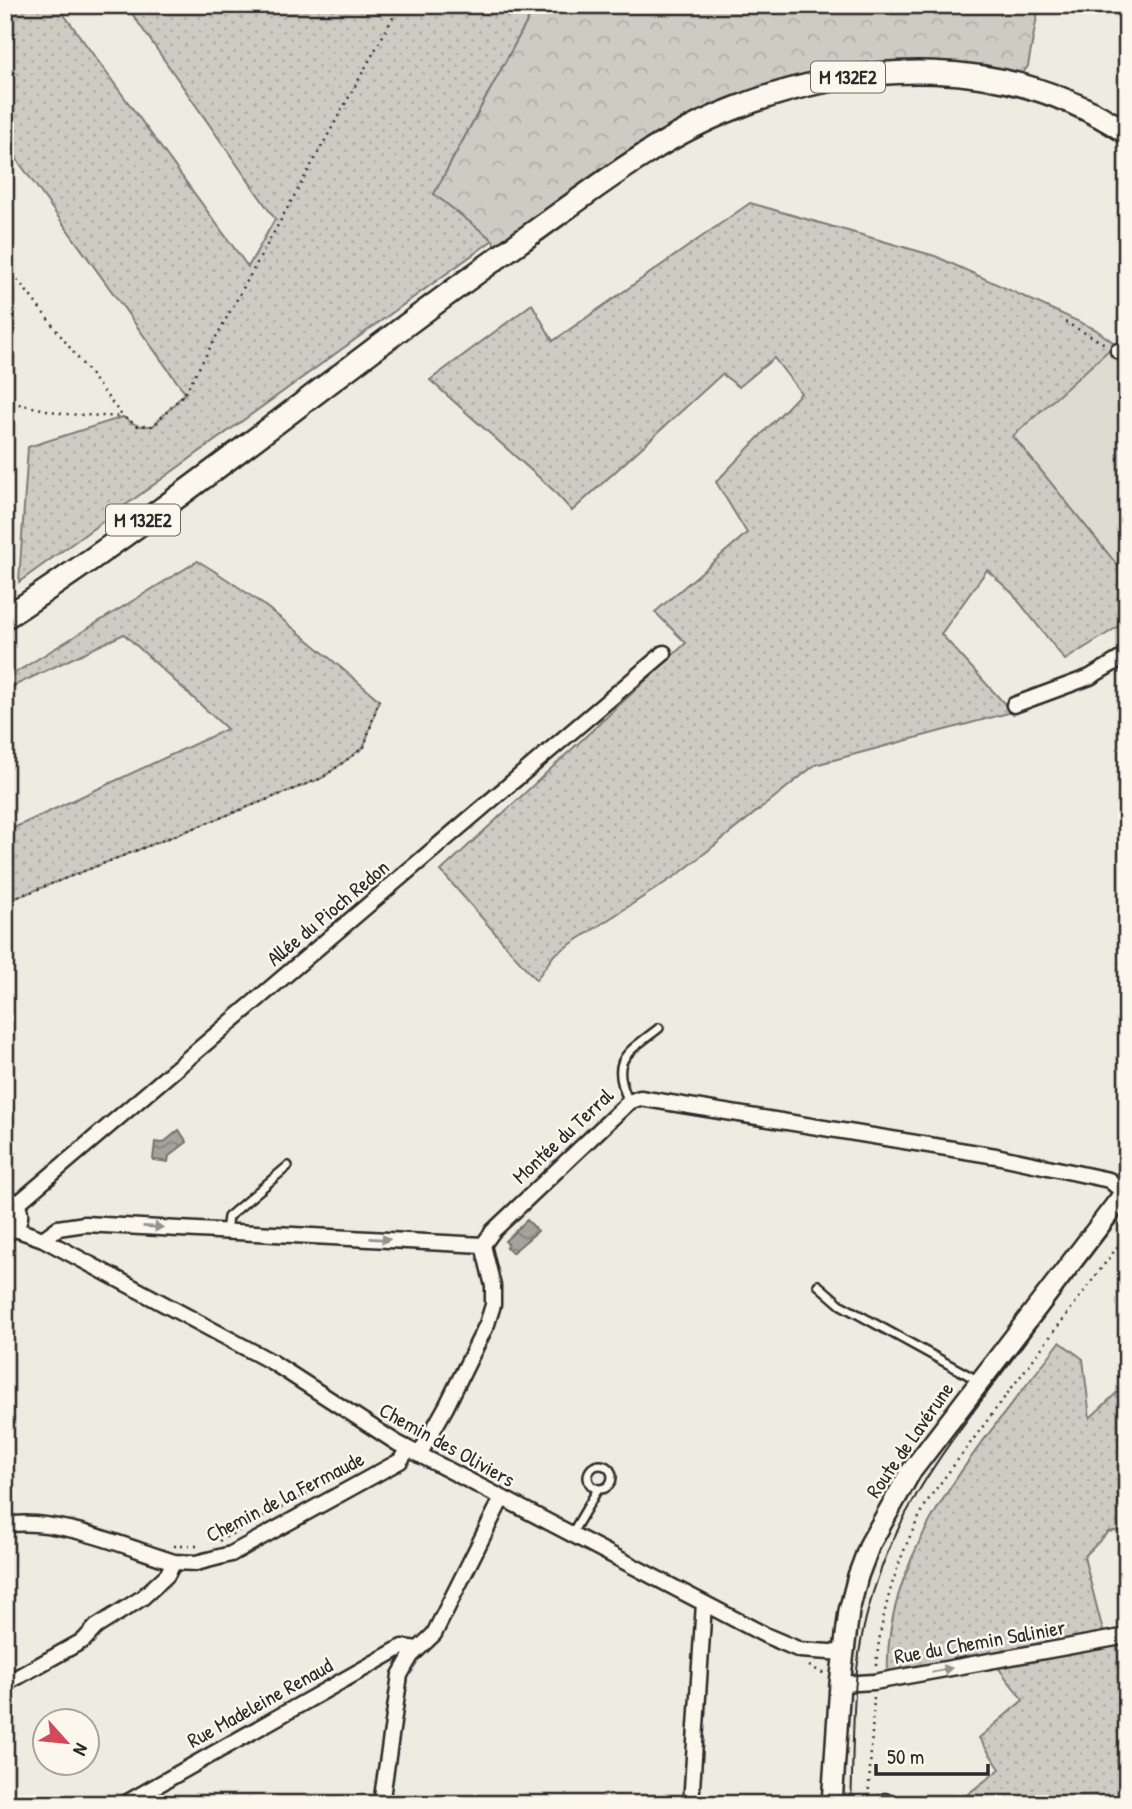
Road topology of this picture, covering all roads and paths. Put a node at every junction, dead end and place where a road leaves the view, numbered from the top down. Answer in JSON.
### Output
{"nodes":[{"id":1,"x":400,"y":5,"type":"edge"},
{"id":2,"x":1127,"y":133,"type":"edge"},
{"id":3,"x":5,"y":263,"type":"edge"},
{"id":4,"x":1065,"y":323,"type":"dead end"},
{"id":5,"x":1122,"y":354,"type":"edge"},
{"id":6,"x":5,"y":401,"type":"edge"},
{"id":7,"x":123,"y":417,"type":"junction"},
{"id":8,"x":5,"y":618,"type":"edge"},
{"id":9,"x":664,"y":653,"type":"dead end"},
{"id":10,"x":1127,"y":655,"type":"edge"},
{"id":11,"x":379,"y":700,"type":"dead end"},
{"id":12,"x":1014,"y":705,"type":"dead end"},
{"id":13,"x":5,"y":902,"type":"edge"},
{"id":14,"x":659,"y":1028,"type":"dead end"},
{"id":15,"x":629,"y":1102,"type":"junction"},
{"id":16,"x":288,"y":1166,"type":"dead end"},
{"id":17,"x":1125,"y":1191,"type":"edge"},
{"id":18,"x":13,"y":1216,"type":"edge"},
{"id":19,"x":226,"y":1231,"type":"junction"},
{"id":20,"x":1127,"y":1234,"type":"edge"},
{"id":21,"x":43,"y":1239,"type":"junction"},
{"id":22,"x":483,"y":1245,"type":"junction"},
{"id":23,"x":818,"y":1285,"type":"dead end"},
{"id":24,"x":980,"y":1381,"type":"junction"},
{"id":25,"x":413,"y":1452,"type":"junction"},
{"id":26,"x":351,"y":1470,"type":"dead end"},
{"id":27,"x":598,"y":1489,"type":"dead end"},
{"id":28,"x":501,"y":1500,"type":"junction"},
{"id":29,"x":5,"y":1525,"type":"edge"},
{"id":30,"x":571,"y":1535,"type":"junction"},
{"id":31,"x":215,"y":1542,"type":"dead end"},
{"id":32,"x":172,"y":1545,"type":"dead end"},
{"id":33,"x":205,"y":1545,"type":"dead end"},
{"id":34,"x":174,"y":1562,"type":"junction"},
{"id":35,"x":704,"y":1603,"type":"junction"},
{"id":36,"x":1127,"y":1636,"type":"edge"},
{"id":37,"x":418,"y":1649,"type":"junction"},
{"id":38,"x":844,"y":1653,"type":"junction"},
{"id":39,"x":874,"y":1682,"type":"junction"},
{"id":40,"x":5,"y":1684,"type":"edge"},
{"id":41,"x":840,"y":1684,"type":"junction"},
{"id":42,"x":124,"y":1804,"type":"edge"},
{"id":43,"x":380,"y":1804,"type":"edge"},
{"id":44,"x":691,"y":1804,"type":"edge"},
{"id":45,"x":832,"y":1804,"type":"edge"},
{"id":46,"x":869,"y":1804,"type":"edge"}],
"edges":[{"from":1,"to":7,"type":"path"},
{"from":2,"to":8,"type":"main road","number":"M 132E2"},
{"from":3,"to":7,"type":"path"},
{"from":4,"to":5,"type":"path"},
{"from":6,"to":7,"type":"path"},
{"from":9,"to":18,"type":"street","name":"Allée du Pioch Redon"},
{"from":10,"to":12,"type":"street"},
{"from":11,"to":13,"type":"path"},
{"from":14,"to":15,"type":"lane"},
{"from":15,"to":17,"type":"street","name":"Montée du Terral"},
{"from":15,"to":22,"type":"street","name":"Montée du Terral"},
{"from":16,"to":19,"type":"lane"},
{"from":17,"to":24,"type":"main road","name":"Route de Lavérune"},
{"from":18,"to":21,"type":"street","name":"Chemin des Oliviers"},
{"from":21,"to":19,"type":"street","one_way":true},
{"from":19,"to":22,"type":"street","one_way":true},
{"from":20,"to":39,"type":"path"},
{"from":21,"to":25,"type":"street","name":"Chemin des Oliviers"},
{"from":22,"to":25,"type":"street"},
{"from":23,"to":24,"type":"lane"},
{"from":24,"to":38,"type":"main road","name":"Route de Lavérune"},
{"from":25,"to":28,"type":"street","name":"Chemin des Oliviers"},
{"from":25,"to":34,"type":"street","name":"Chemin de la Fermaude"},
{"from":26,"to":31,"type":"path"},
{"from":27,"to":30,"type":"lane"},
{"from":28,"to":30,"type":"street","name":"Chemin des Oliviers"},
{"from":28,"to":37,"type":"street"},
{"from":29,"to":34,"type":"street"},
{"from":30,"to":35,"type":"street","name":"Chemin des Oliviers"},
{"from":32,"to":33,"type":"path"},
{"from":34,"to":40,"type":"street"},
{"from":35,"to":38,"type":"street","name":"Chemin des Oliviers"},
{"from":35,"to":44,"type":"street"},
{"from":39,"to":36,"type":"street","name":"Rue du Chemin Salinier","one_way":true},
{"from":37,"to":42,"type":"street","name":"Rue Madeleine Renaud"},
{"from":37,"to":43,"type":"street"},
{"from":38,"to":41,"type":"main road","name":"Route de Lavérune"},
{"from":39,"to":41,"type":"street","name":"Rue du Chemin Salinier"},
{"from":39,"to":46,"type":"path"},
{"from":41,"to":45,"type":"main road","name":"Route de Lavérune"}]}
